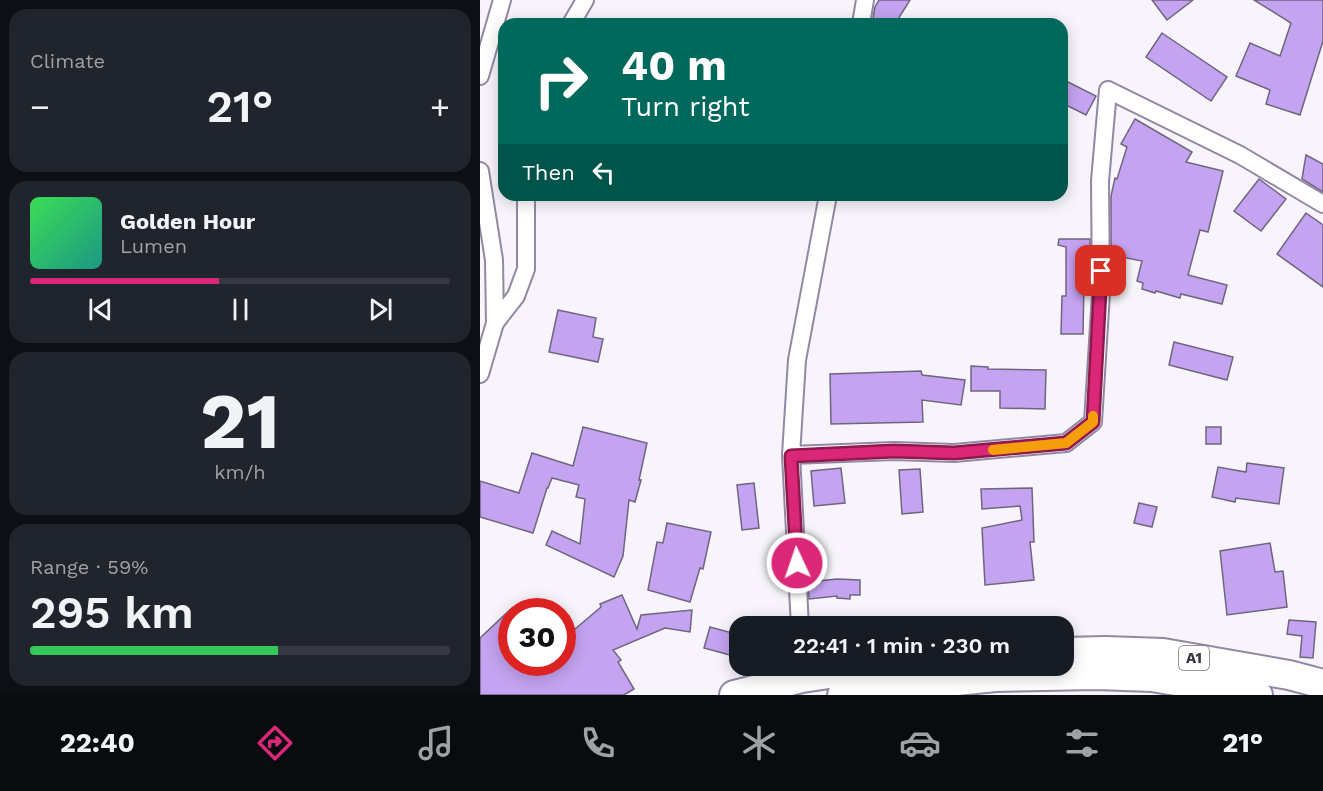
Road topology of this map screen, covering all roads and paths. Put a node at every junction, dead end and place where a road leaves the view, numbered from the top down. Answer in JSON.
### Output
{"nodes":[{"id":1,"x":502,"y":0,"type":"edge"},
{"id":2,"x":585,"y":0,"type":"edge"},
{"id":3,"x":866,"y":0,"type":"edge"},
{"id":4,"x":574,"y":18,"type":"edge"},
{"id":5,"x":862,"y":18,"type":"edge"},
{"id":6,"x":480,"y":76,"type":"edge"},
{"id":7,"x":480,"y":171,"type":"edge"},
{"id":8,"x":526,"y":201,"type":"edge"},
{"id":9,"x":827,"y":201,"type":"edge"},
{"id":10,"x":1323,"y":204,"type":"edge"},
{"id":11,"x":485,"y":228,"type":"edge"},
{"id":12,"x":495,"y":323,"type":"junction"},
{"id":13,"x":480,"y":374,"type":"edge"},
{"id":14,"x":791,"y":456,"type":"junction"},
{"id":15,"x":799,"y":616,"type":"edge"},
{"id":16,"x":1074,"y":652,"type":"edge"},
{"id":17,"x":790,"y":676,"type":"edge"},
{"id":18,"x":1323,"y":684,"type":"edge"},
{"id":19,"x":734,"y":695,"type":"edge"},
{"id":20,"x":842,"y":695,"type":"edge"},
{"id":21,"x":1258,"y":695,"type":"edge"}],
"edges":[{"from":1,"to":6,"type":"street"},
{"from":2,"to":4,"type":"street"},
{"from":3,"to":5,"type":"street"},
{"from":7,"to":11,"type":"street"},
{"from":8,"to":12,"type":"street"},
{"from":9,"to":14,"type":"street"},
{"from":10,"to":14,"type":"street"},
{"from":11,"to":12,"type":"street"},
{"from":12,"to":13,"type":"street"},
{"from":14,"to":15,"type":"street"},
{"from":16,"to":18,"type":"highway","number":"A1"},
{"from":17,"to":19,"type":"highway"},
{"from":20,"to":21,"type":"highway","number":"A1"}]}
